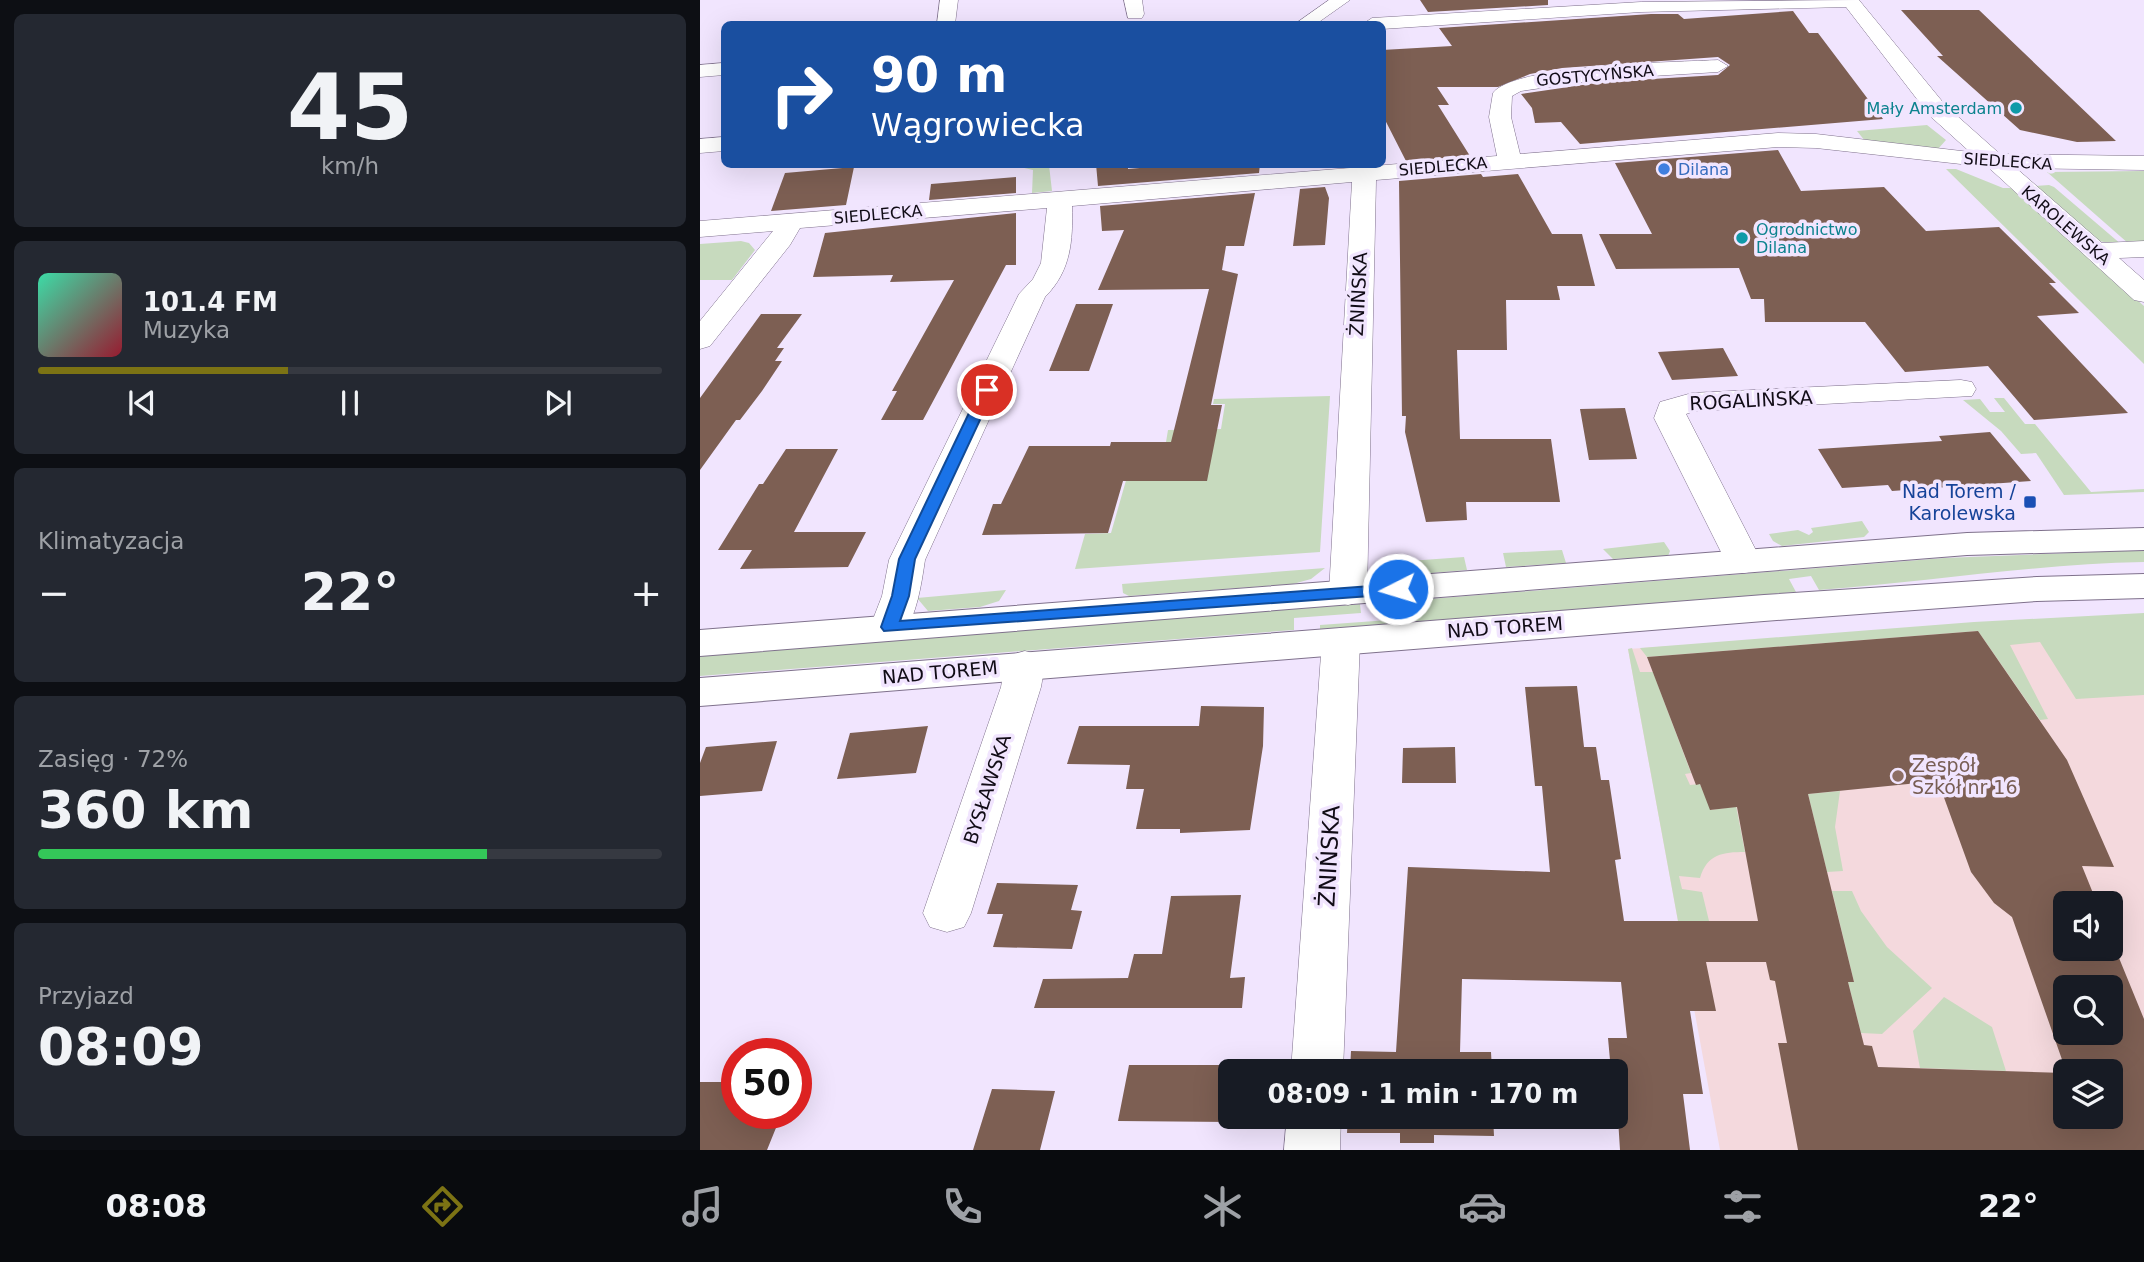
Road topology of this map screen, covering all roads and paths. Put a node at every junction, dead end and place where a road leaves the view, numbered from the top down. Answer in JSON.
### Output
{"nodes":[{"id":1,"x":949,"y":0,"type":"edge"},
{"id":2,"x":1341,"y":0,"type":"edge"},
{"id":3,"x":1850,"y":1,"type":"edge"},
{"id":4,"x":946,"y":21,"type":"edge"},
{"id":5,"x":1309,"y":21,"type":"edge"},
{"id":6,"x":1386,"y":23,"type":"edge"},
{"id":7,"x":1718,"y":66,"type":"dead end"},
{"id":8,"x":721,"y":69,"type":"edge"},
{"id":9,"x":700,"y":71,"type":"edge"},
{"id":10,"x":721,"y":144,"type":"edge"},
{"id":11,"x":700,"y":146,"type":"edge"},
{"id":12,"x":1510,"y":161,"type":"junction"},
{"id":13,"x":1992,"y":161,"type":"junction"},
{"id":14,"x":2144,"y":163,"type":"edge"},
{"id":15,"x":1380,"y":168,"type":"edge"},
{"id":16,"x":1386,"y":168,"type":"edge"},
{"id":17,"x":1362,"y":169,"type":"edge"},
{"id":18,"x":1059,"y":199,"type":"junction"},
{"id":19,"x":790,"y":222,"type":"junction"},
{"id":20,"x":700,"y":229,"type":"edge"},
{"id":21,"x":2144,"y":249,"type":"edge"},
{"id":22,"x":2096,"y":251,"type":"junction"},
{"id":23,"x":2144,"y":294,"type":"edge"},
{"id":24,"x":700,"y":340,"type":"edge"},
{"id":25,"x":1961,"y":389,"type":"dead end"},
{"id":26,"x":2144,"y":539,"type":"edge"},
{"id":27,"x":1744,"y":562,"type":"junction"},
{"id":28,"x":2144,"y":586,"type":"edge"},
{"id":29,"x":1348,"y":593,"type":"junction"},
{"id":30,"x":890,"y":627,"type":"junction"},
{"id":31,"x":1340,"y":641,"type":"junction"},
{"id":32,"x":700,"y":643,"type":"edge"},
{"id":33,"x":1025,"y":664,"type":"junction"},
{"id":34,"x":700,"y":692,"type":"edge"},
{"id":35,"x":947,"y":913,"type":"dead end"},
{"id":36,"x":1318,"y":1059,"type":"edge"},
{"id":37,"x":1313,"y":1129,"type":"edge"},
{"id":38,"x":1312,"y":1150,"type":"edge"}],
"edges":[{"from":1,"to":4,"type":"street"},
{"from":2,"to":5,"type":"street"},
{"from":3,"to":6,"type":"street"},
{"from":3,"to":13,"type":"street","name":"KAROLEWSKA"},
{"from":7,"to":12,"type":"street","name":"GOSTYCYŃSKA"},
{"from":8,"to":9,"type":"street"},
{"from":10,"to":11,"type":"street"},
{"from":12,"to":13,"type":"street","name":"SIEDLECKA"},
{"from":12,"to":16,"type":"street","name":"SIEDLECKA"},
{"from":13,"to":14,"type":"street","name":"SIEDLECKA"},
{"from":13,"to":22,"type":"street","name":"KAROLEWSKA"},
{"from":15,"to":17,"type":"street","name":"SIEDLECKA"},
{"from":17,"to":18,"type":"street","name":"SIEDLECKA"},
{"from":17,"to":29,"type":"street","name":"ŻNIŃSKA"},
{"from":18,"to":19,"type":"street","name":"SIEDLECKA"},
{"from":18,"to":30,"type":"street"},
{"from":19,"to":20,"type":"street","name":"SIEDLECKA"},
{"from":19,"to":24,"type":"street"},
{"from":21,"to":22,"type":"street"},
{"from":22,"to":23,"type":"street","name":"KAROLEWSKA"},
{"from":25,"to":27,"type":"street","name":"ROGALIŃSKA"},
{"from":26,"to":27,"type":"main road"},
{"from":27,"to":29,"type":"main road"},
{"from":28,"to":31,"type":"main road","name":"NAD TOREM"},
{"from":29,"to":30,"type":"main road"},
{"from":30,"to":32,"type":"main road"},
{"from":31,"to":33,"type":"main road","name":"NAD TOREM"},
{"from":31,"to":36,"type":"street","name":"ŻNIŃSKA"},
{"from":33,"to":34,"type":"main road","name":"NAD TOREM"},
{"from":33,"to":35,"type":"street","name":"BYSŁAWSKA"},
{"from":37,"to":38,"type":"street"}]}
